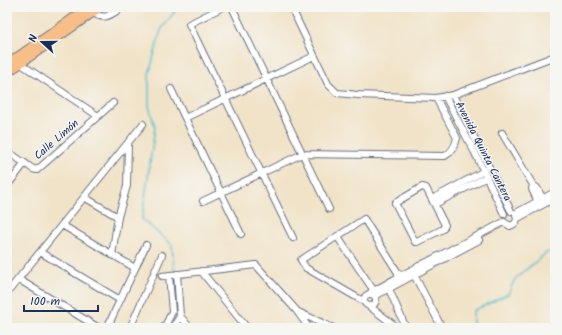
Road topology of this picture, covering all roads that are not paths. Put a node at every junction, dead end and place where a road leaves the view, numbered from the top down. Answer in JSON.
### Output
{"nodes":[{"id":1,"x":101,"y":7,"type":"edge"},
{"id":2,"x":123,"y":7,"type":"edge"},
{"id":3,"x":223,"y":7,"type":"edge"},
{"id":4,"x":232,"y":7,"type":"edge"},
{"id":5,"x":291,"y":7,"type":"edge"},
{"id":6,"x":91,"y":10,"type":"edge"},
{"id":7,"x":314,"y":56,"type":"junction"},
{"id":8,"x":555,"y":56,"type":"edge"},
{"id":9,"x":7,"y":64,"type":"edge"},
{"id":10,"x":20,"y":64,"type":"junction"},
{"id":11,"x":7,"y":73,"type":"edge"},
{"id":12,"x":266,"y":79,"type":"junction"},
{"id":13,"x":171,"y":89,"type":"dead end"},
{"id":14,"x":453,"y":95,"type":"junction"},
{"id":15,"x":445,"y":96,"type":"junction"},
{"id":16,"x":436,"y":98,"type":"junction"},
{"id":17,"x":225,"y":99,"type":"junction"},
{"id":18,"x":113,"y":103,"type":"dead end"},
{"id":19,"x":98,"y":116,"type":"junction"},
{"id":20,"x":185,"y":118,"type":"junction"},
{"id":21,"x":143,"y":124,"type":"dead end"},
{"id":22,"x":502,"y":132,"type":"dead end"},
{"id":23,"x":128,"y":143,"type":"junction"},
{"id":24,"x":7,"y":151,"type":"edge"},
{"id":25,"x":302,"y":154,"type":"junction"},
{"id":26,"x":25,"y":163,"type":"junction"},
{"id":27,"x":261,"y":172,"type":"junction"},
{"id":28,"x":485,"y":174,"type":"junction"},
{"id":29,"x":7,"y":186,"type":"edge"},
{"id":30,"x":221,"y":192,"type":"junction"},
{"id":31,"x":555,"y":192,"type":"edge"},
{"id":32,"x":84,"y":197,"type":"junction"},
{"id":33,"x":555,"y":198,"type":"edge"},
{"id":34,"x":540,"y":200,"type":"junction"},
{"id":35,"x":203,"y":201,"type":"dead end"},
{"id":36,"x":433,"y":202,"type":"junction"},
{"id":37,"x":329,"y":209,"type":"dead end"},
{"id":38,"x":504,"y":214,"type":"junction"},
{"id":39,"x":515,"y":214,"type":"junction"},
{"id":40,"x":118,"y":217,"type":"junction"},
{"id":41,"x":505,"y":223,"type":"junction"},
{"id":42,"x":62,"y":225,"type":"junction"},
{"id":43,"x":241,"y":234,"type":"dead end"},
{"id":44,"x":337,"y":236,"type":"junction"},
{"id":45,"x":293,"y":238,"type":"dead end"},
{"id":46,"x":146,"y":245,"type":"dead end"},
{"id":47,"x":40,"y":252,"type":"junction"},
{"id":48,"x":112,"y":255,"type":"junction"},
{"id":49,"x":162,"y":255,"type":"dead end"},
{"id":50,"x":135,"y":268,"type":"junction"},
{"id":51,"x":201,"y":271,"type":"junction"},
{"id":52,"x":413,"y":272,"type":"junction"},
{"id":53,"x":177,"y":274,"type":"junction"},
{"id":54,"x":169,"y":275,"type":"junction"},
{"id":55,"x":162,"y":276,"type":"dead end"},
{"id":56,"x":400,"y":276,"type":"junction"},
{"id":57,"x":18,"y":279,"type":"junction"},
{"id":58,"x":389,"y":289,"type":"junction"},
{"id":59,"x":7,"y":292,"type":"edge"},
{"id":60,"x":373,"y":294,"type":"junction"},
{"id":61,"x":120,"y":300,"type":"junction"},
{"id":62,"x":363,"y":301,"type":"junction"},
{"id":63,"x":370,"y":306,"type":"junction"},
{"id":64,"x":296,"y":310,"type":"junction"},
{"id":65,"x":180,"y":316,"type":"junction"},
{"id":66,"x":98,"y":328,"type":"edge"},
{"id":67,"x":107,"y":328,"type":"edge"},
{"id":68,"x":130,"y":328,"type":"edge"},
{"id":69,"x":164,"y":328,"type":"edge"},
{"id":70,"x":174,"y":328,"type":"edge"},
{"id":71,"x":190,"y":328,"type":"edge"},
{"id":72,"x":247,"y":328,"type":"edge"},
{"id":73,"x":309,"y":328,"type":"edge"},
{"id":74,"x":333,"y":328,"type":"edge"},
{"id":75,"x":398,"y":328,"type":"edge"},
{"id":76,"x":406,"y":328,"type":"edge"},
{"id":77,"x":442,"y":328,"type":"edge"}],
"edges":[{"from":1,"to":6,"type":"main road"},
{"from":2,"to":6,"type":"street"},
{"from":3,"to":17,"type":"street"},
{"from":4,"to":12,"type":"street"},
{"from":5,"to":7,"type":"street"},
{"from":6,"to":9,"type":"main road"},
{"from":6,"to":10,"type":"main road"},
{"from":7,"to":12,"type":"street"},
{"from":7,"to":16,"type":"street"},
{"from":8,"to":14,"type":"street"},
{"from":10,"to":11,"type":"main road"},
{"from":10,"to":19,"type":"street"},
{"from":12,"to":17,"type":"street"},
{"from":12,"to":25,"type":"street"},
{"from":13,"to":20,"type":"street"},
{"from":14,"to":15,"type":"street"},
{"from":14,"to":39,"type":"street","name":"Avenida Quinta Cantera"},
{"from":15,"to":16,"type":"street"},
{"from":15,"to":28,"type":"street","name":"Avenida Quinta Cantera"},
{"from":16,"to":25,"type":"street"},
{"from":17,"to":20,"type":"street"},
{"from":17,"to":27,"type":"street"},
{"from":18,"to":19,"type":"street"},
{"from":19,"to":26,"type":"street","name":"Calle Limón"},
{"from":20,"to":30,"type":"street"},
{"from":21,"to":23,"type":"street"},
{"from":22,"to":34,"type":"street"},
{"from":23,"to":32,"type":"street"},
{"from":23,"to":40,"type":"street"},
{"from":24,"to":26,"type":"street","name":"Calle Limón"},
{"from":25,"to":27,"type":"street"},
{"from":25,"to":37,"type":"street"},
{"from":26,"to":29,"type":"street"},
{"from":27,"to":30,"type":"street"},
{"from":27,"to":45,"type":"street"},
{"from":28,"to":36,"type":"street"},
{"from":28,"to":38,"type":"street","name":"Avenida Quinta Cantera"},
{"from":30,"to":35,"type":"street"},
{"from":30,"to":43,"type":"street"},
{"from":31,"to":34,"type":"street"},
{"from":32,"to":40,"type":"street"},
{"from":32,"to":42,"type":"street"},
{"from":33,"to":39,"type":"street"},
{"from":34,"to":39,"type":"street"},
{"from":36,"to":36,"type":"street"},
{"from":38,"to":39,"type":"street"},
{"from":38,"to":41,"type":"street"},
{"from":39,"to":41,"type":"street"},
{"from":40,"to":48,"type":"street"},
{"from":41,"to":52,"type":"street"},
{"from":42,"to":47,"type":"street"},
{"from":42,"to":48,"type":"street"},
{"from":44,"to":56,"type":"street"},
{"from":44,"to":60,"type":"street"},
{"from":44,"to":62,"type":"street"},
{"from":46,"to":50,"type":"street"},
{"from":47,"to":57,"type":"street"},
{"from":47,"to":61,"type":"street"},
{"from":48,"to":50,"type":"street"},
{"from":49,"to":68,"type":"street"},
{"from":50,"to":61,"type":"street"},
{"from":51,"to":53,"type":"street"},
{"from":51,"to":64,"type":"street"},
{"from":51,"to":72,"type":"street"},
{"from":52,"to":56,"type":"street"},
{"from":52,"to":58,"type":"street"},
{"from":52,"to":77,"type":"street"},
{"from":53,"to":54,"type":"street"},
{"from":53,"to":65,"type":"street"},
{"from":54,"to":55,"type":"street"},
{"from":54,"to":69,"type":"street"},
{"from":56,"to":60,"type":"street"},
{"from":57,"to":59,"type":"street"},
{"from":57,"to":66,"type":"street"},
{"from":58,"to":60,"type":"street"},
{"from":58,"to":76,"type":"street"},
{"from":60,"to":62,"type":"street"},
{"from":60,"to":63,"type":"street"},
{"from":61,"to":67,"type":"street"},
{"from":62,"to":63,"type":"street"},
{"from":63,"to":75,"type":"street"},
{"from":64,"to":73,"type":"street"},
{"from":64,"to":74,"type":"street"},
{"from":65,"to":70,"type":"street"},
{"from":65,"to":71,"type":"street"}]}
